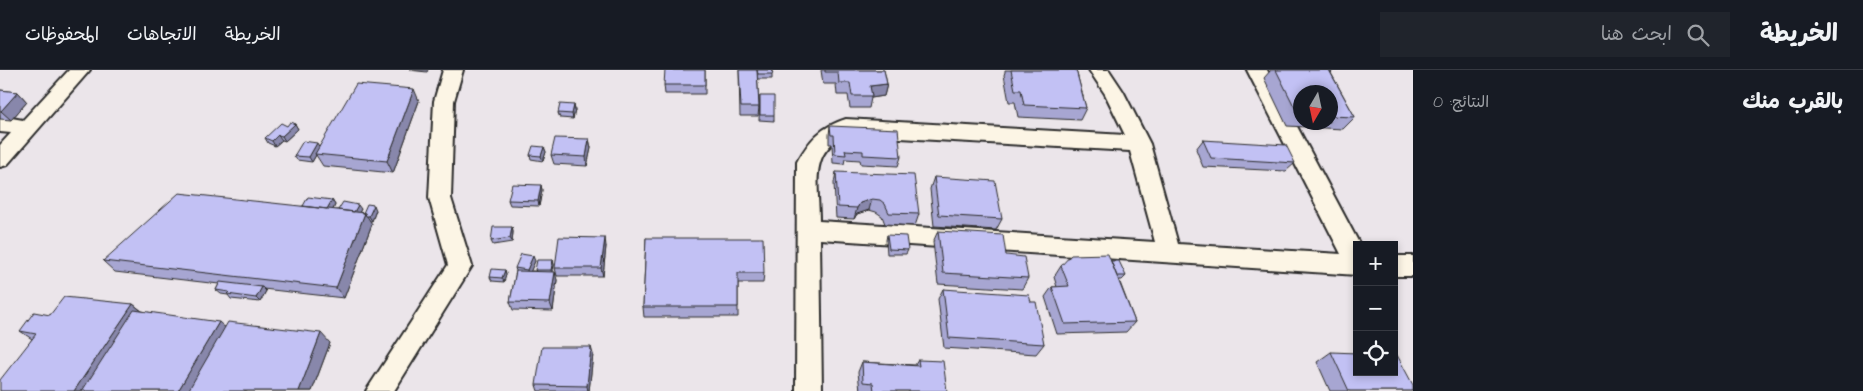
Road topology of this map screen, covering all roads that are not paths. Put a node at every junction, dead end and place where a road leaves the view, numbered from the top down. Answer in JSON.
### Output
{"nodes":[{"id":1,"x":80,"y":70,"type":"edge"},
{"id":2,"x":452,"y":70,"type":"edge"},
{"id":3,"x":1099,"y":70,"type":"edge"},
{"id":4,"x":1258,"y":70,"type":"edge"},
{"id":5,"x":0,"y":124,"type":"edge"},
{"id":6,"x":28,"y":128,"type":"junction"},
{"id":7,"x":1140,"y":144,"type":"junction"},
{"id":8,"x":0,"y":159,"type":"edge"},
{"id":9,"x":808,"y":229,"type":"junction"},
{"id":10,"x":1169,"y":253,"type":"junction"},
{"id":11,"x":1353,"y":255,"type":"edge"},
{"id":12,"x":1353,"y":263,"type":"edge"},
{"id":13,"x":1398,"y":266,"type":"edge"},
{"id":14,"x":1413,"y":266,"type":"edge"},
{"id":15,"x":379,"y":391,"type":"edge"},
{"id":16,"x":809,"y":391,"type":"edge"}],
"edges":[{"from":1,"to":6,"type":"street"},
{"from":2,"to":15,"type":"street"},
{"from":3,"to":7,"type":"street"},
{"from":4,"to":11,"type":"street"},
{"from":5,"to":6,"type":"street"},
{"from":6,"to":8,"type":"street"},
{"from":7,"to":9,"type":"street"},
{"from":7,"to":10,"type":"street"},
{"from":9,"to":10,"type":"street"},
{"from":9,"to":16,"type":"street"},
{"from":10,"to":12,"type":"street"},
{"from":13,"to":14,"type":"street"}]}
